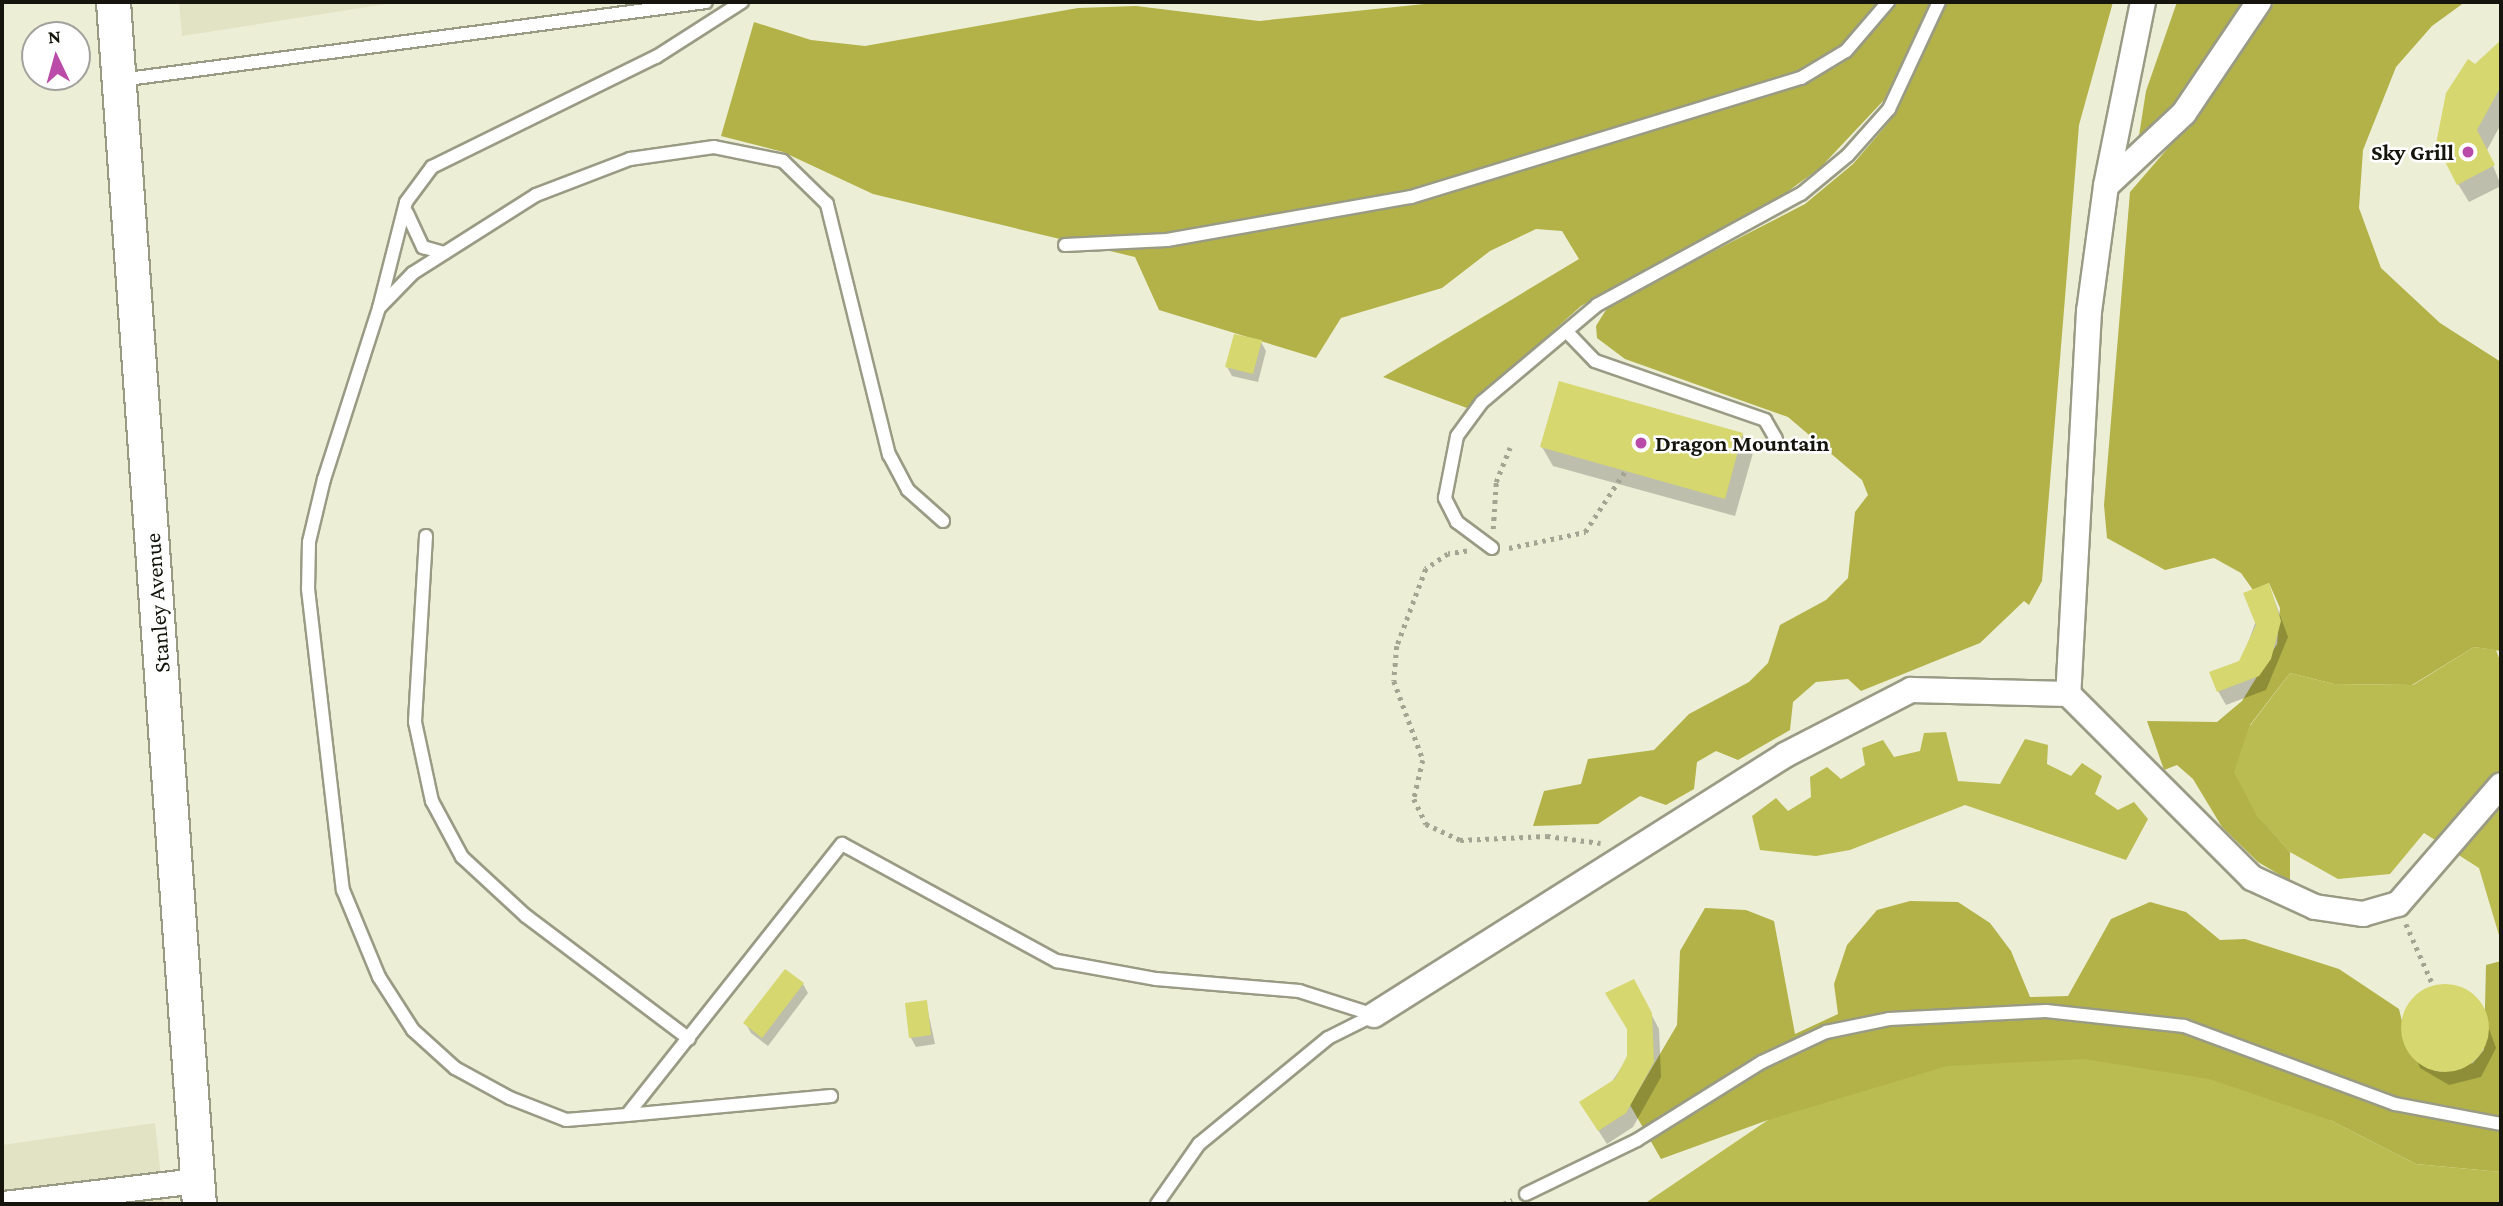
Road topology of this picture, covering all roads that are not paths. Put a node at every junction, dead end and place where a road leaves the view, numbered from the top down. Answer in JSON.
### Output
{"nodes":[{"id":1,"x":113,"y":2,"type":"edge"},
{"id":2,"x":706,"y":2,"type":"edge"},
{"id":3,"x":742,"y":2,"type":"edge"},
{"id":4,"x":1888,"y":2,"type":"edge"},
{"id":5,"x":1939,"y":2,"type":"edge"},
{"id":6,"x":2143,"y":2,"type":"edge"},
{"id":7,"x":2259,"y":2,"type":"edge"},
{"id":8,"x":651,"y":6,"type":"edge"},
{"id":9,"x":120,"y":80,"type":"junction"},
{"id":10,"x":2106,"y":186,"type":"junction"},
{"id":11,"x":406,"y":202,"type":"junction"},
{"id":12,"x":1065,"y":245,"type":"dead end"},
{"id":13,"x":444,"y":253,"type":"junction"},
{"id":14,"x":379,"y":308,"type":"junction"},
{"id":15,"x":1568,"y":333,"type":"junction"},
{"id":16,"x":1776,"y":439,"type":"dead end"},
{"id":17,"x":943,"y":521,"type":"dead end"},
{"id":18,"x":426,"y":536,"type":"dead end"},
{"id":19,"x":1492,"y":548,"type":"road end"},
{"id":20,"x":2068,"y":694,"type":"junction"},
{"id":21,"x":2501,"y":785,"type":"edge"},
{"id":22,"x":1374,"y":1015,"type":"junction"},
{"id":23,"x":689,"y":1038,"type":"junction"},
{"id":24,"x":831,"y":1096,"type":"dead end"},
{"id":25,"x":627,"y":1115,"type":"junction"},
{"id":26,"x":2501,"y":1124,"type":"edge"},
{"id":27,"x":198,"y":1193,"type":"edge"},
{"id":28,"x":1526,"y":1194,"type":"dead end"},
{"id":29,"x":4,"y":1204,"type":"edge"},
{"id":30,"x":1157,"y":1204,"type":"edge"}],
"edges":[{"from":1,"to":9,"type":"main road","name":"Stanley Avenue"},
{"from":2,"to":8,"type":"lane"},
{"from":3,"to":11,"type":"lane"},
{"from":4,"to":12,"type":"lane"},
{"from":5,"to":15,"type":"lane"},
{"from":6,"to":10,"type":"street"},
{"from":7,"to":10,"type":"street"},
{"from":8,"to":9,"type":"lane"},
{"from":9,"to":27,"type":"main road","name":"Stanley Avenue"},
{"from":10,"to":20,"type":"street"},
{"from":11,"to":13,"type":"lane"},
{"from":11,"to":14,"type":"lane"},
{"from":13,"to":14,"type":"lane"},
{"from":13,"to":17,"type":"lane"},
{"from":14,"to":25,"type":"lane"},
{"from":15,"to":16,"type":"lane"},
{"from":15,"to":19,"type":"lane"},
{"from":18,"to":23,"type":"lane"},
{"from":20,"to":21,"type":"street"},
{"from":20,"to":22,"type":"street"},
{"from":22,"to":23,"type":"lane"},
{"from":22,"to":30,"type":"lane"},
{"from":23,"to":25,"type":"lane"},
{"from":24,"to":25,"type":"lane"},
{"from":26,"to":28,"type":"lane"},
{"from":27,"to":29,"type":"street"}]}
